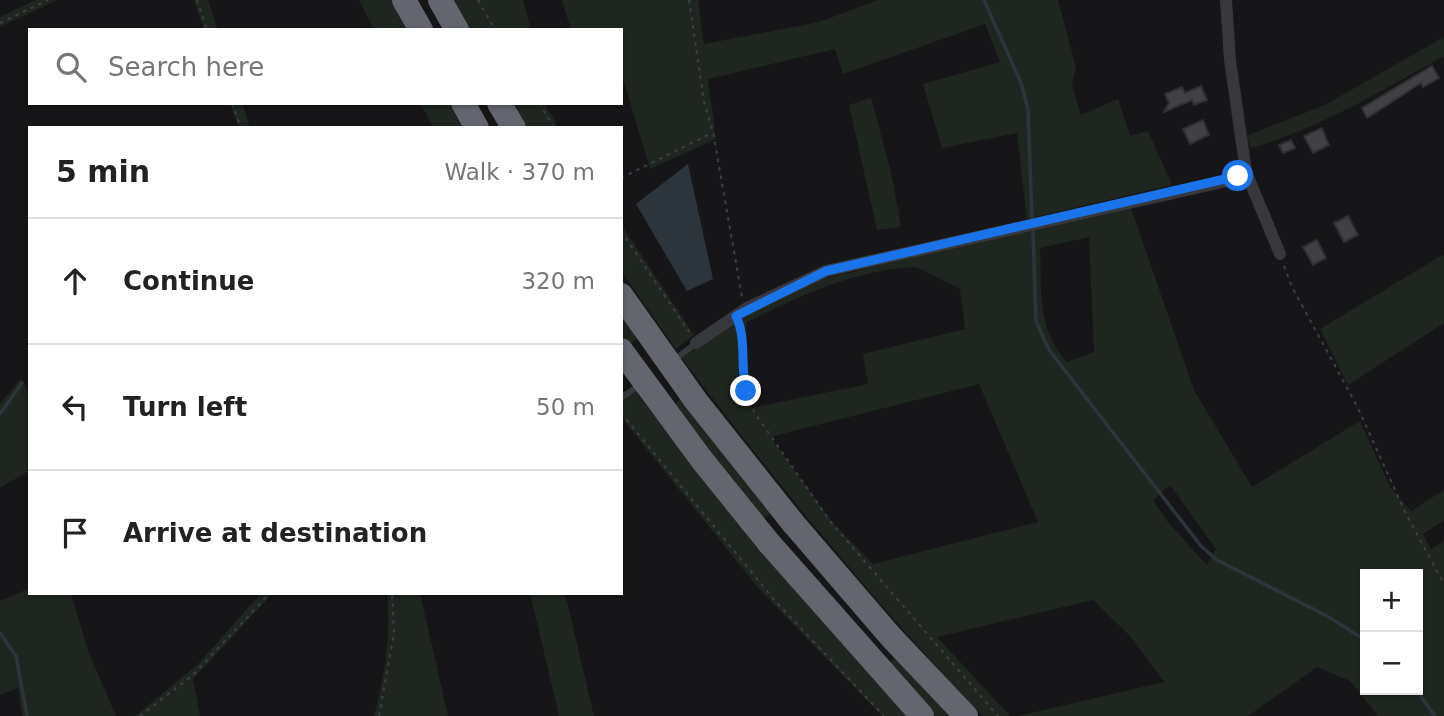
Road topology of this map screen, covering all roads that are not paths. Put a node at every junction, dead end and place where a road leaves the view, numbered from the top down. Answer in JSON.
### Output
{"nodes":[{"id":1,"x":404,"y":0,"type":"edge"},
{"id":2,"x":440,"y":0,"type":"edge"},
{"id":3,"x":1226,"y":0,"type":"edge"},
{"id":4,"x":420,"y":28,"type":"edge"},
{"id":5,"x":456,"y":28,"type":"edge"},
{"id":6,"x":464,"y":105,"type":"edge"},
{"id":7,"x":500,"y":105,"type":"edge"},
{"id":8,"x":476,"y":126,"type":"edge"},
{"id":9,"x":513,"y":126,"type":"edge"},
{"id":10,"x":1246,"y":172,"type":"junction"},
{"id":11,"x":1280,"y":254,"type":"road end"},
{"id":12,"x":623,"y":298,"type":"edge"},
{"id":13,"x":696,"y":343,"type":"joint"},
{"id":14,"x":623,"y":353,"type":"edge"},
{"id":15,"x":664,"y":367,"type":"dead end"},
{"id":16,"x":653,"y":374,"type":"dead end"},
{"id":17,"x":623,"y":396,"type":"edge"},
{"id":18,"x":922,"y":716,"type":"edge"},
{"id":19,"x":966,"y":716,"type":"edge"}],
"edges":[{"from":1,"to":4,"type":"highway"},
{"from":2,"to":5,"type":"highway"},
{"from":3,"to":10,"type":"street"},
{"from":6,"to":8,"type":"highway"},
{"from":7,"to":9,"type":"highway"},
{"from":10,"to":11,"type":"street"},
{"from":10,"to":13,"type":"street"},
{"from":12,"to":19,"type":"highway","bridge":true},
{"from":13,"to":15,"type":"lane"},
{"from":14,"to":18,"type":"highway","bridge":true},
{"from":16,"to":17,"type":"lane"}]}
